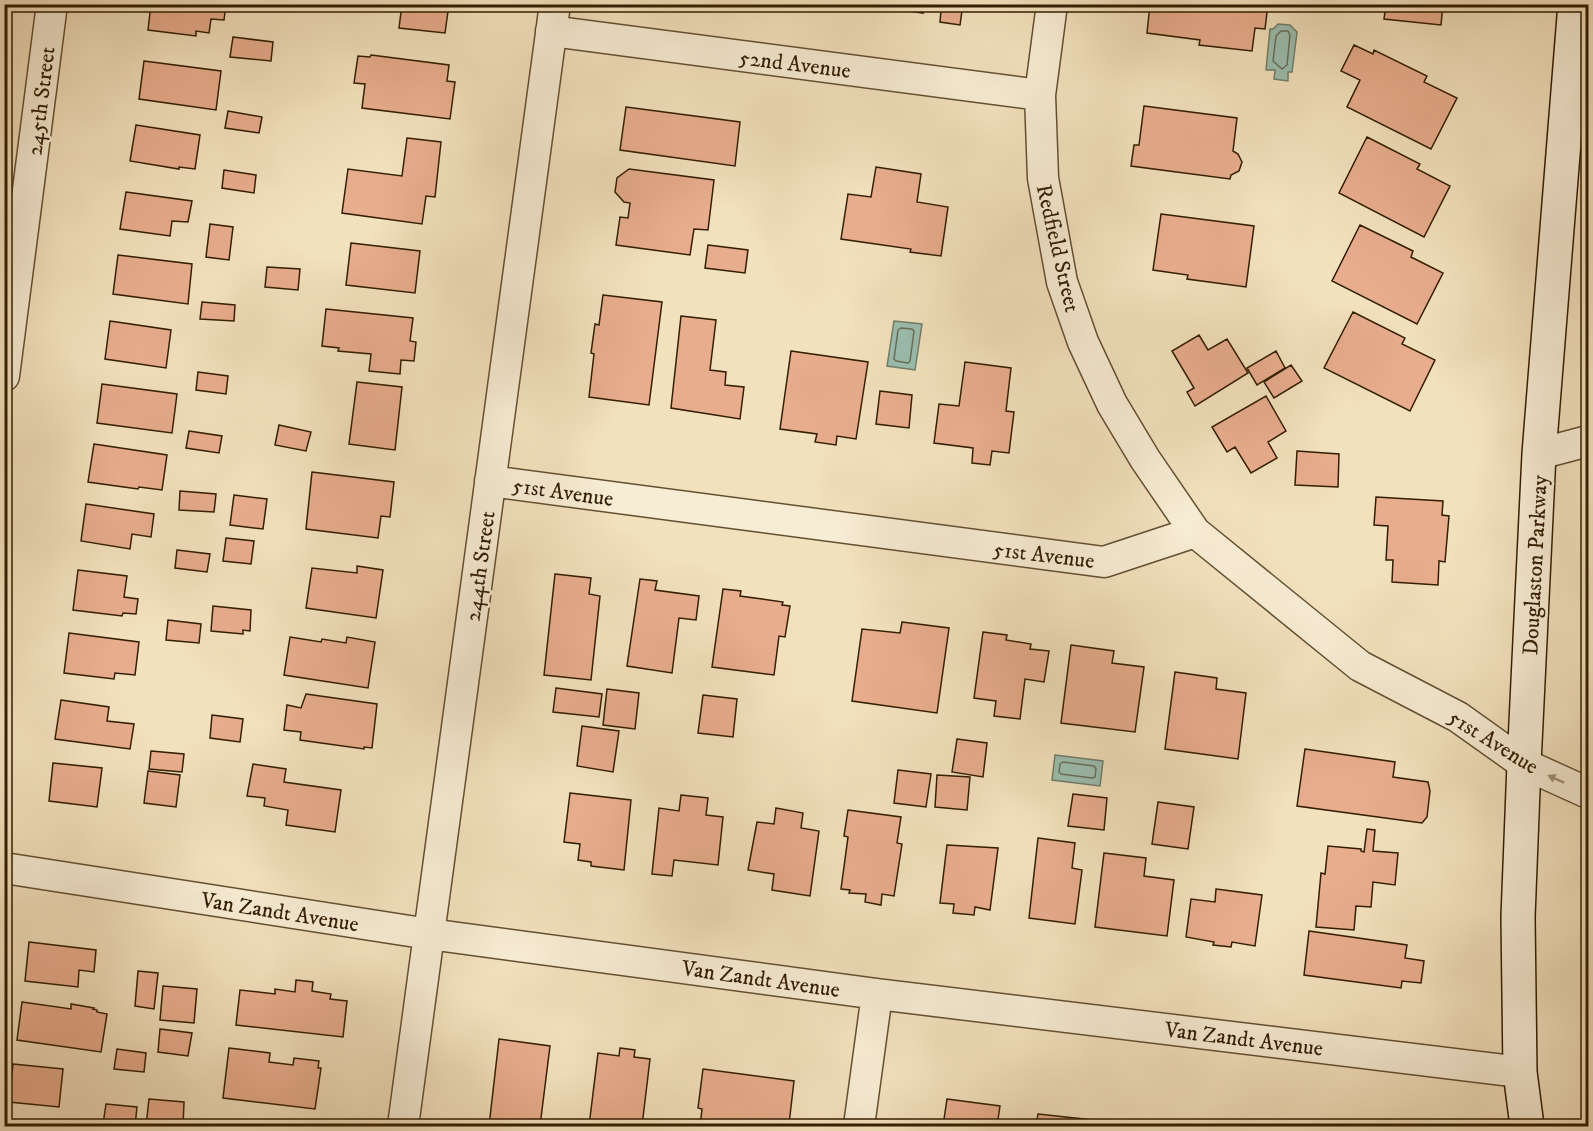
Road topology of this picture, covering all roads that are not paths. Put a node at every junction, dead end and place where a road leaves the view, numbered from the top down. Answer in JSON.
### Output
{"nodes":[{"id":1,"x":52,"y":4,"type":"edge"},
{"id":2,"x":1052,"y":4,"type":"edge"},
{"id":3,"x":1575,"y":4,"type":"edge"},
{"id":4,"x":553,"y":18,"type":"edge"},
{"id":5,"x":1040,"y":95,"type":"junction"},
{"id":6,"x":4,"y":376,"type":"edge"},
{"id":7,"x":1588,"y":441,"type":"edge"},
{"id":8,"x":1539,"y":454,"type":"junction"},
{"id":9,"x":490,"y":481,"type":"junction"},
{"id":10,"x":1195,"y":532,"type":"junction"},
{"id":11,"x":1524,"y":765,"type":"junction"},
{"id":12,"x":1588,"y":793,"type":"edge"},
{"id":13,"x":4,"y":868,"type":"edge"},
{"id":14,"x":429,"y":934,"type":"junction"},
{"id":15,"x":877,"y":994,"type":"junction"},
{"id":16,"x":1520,"y":1072,"type":"junction"},
{"id":17,"x":403,"y":1126,"type":"edge"},
{"id":18,"x":859,"y":1126,"type":"edge"},
{"id":19,"x":1527,"y":1126,"type":"edge"}],
"edges":[{"from":1,"to":6,"type":"street","name":"245th Street"},
{"from":2,"to":5,"type":"street","name":"Redfield Street"},
{"from":3,"to":8,"type":"main road","name":"Douglaston Parkway"},
{"from":4,"to":5,"type":"street","name":"52nd Avenue"},
{"from":4,"to":9,"type":"street","name":"244th Street"},
{"from":5,"to":10,"type":"street","name":"Redfield Street"},
{"from":7,"to":8,"type":"street"},
{"from":8,"to":11,"type":"main road","name":"Douglaston Parkway"},
{"from":9,"to":10,"type":"street","name":"51st Avenue"},
{"from":9,"to":14,"type":"street","name":"244th Street"},
{"from":10,"to":11,"type":"street","name":"51st Avenue"},
{"from":12,"to":11,"type":"street","name":"51st Avenue","one_way":true},
{"from":11,"to":16,"type":"main road","name":"Douglaston Parkway"},
{"from":13,"to":14,"type":"street","name":"Van Zandt Avenue"},
{"from":14,"to":15,"type":"street","name":"Van Zandt Avenue"},
{"from":14,"to":17,"type":"street","name":"244th Street"},
{"from":15,"to":16,"type":"street","name":"Van Zandt Avenue"},
{"from":15,"to":18,"type":"street"},
{"from":16,"to":19,"type":"main road","name":"Douglaston Parkway"}]}
